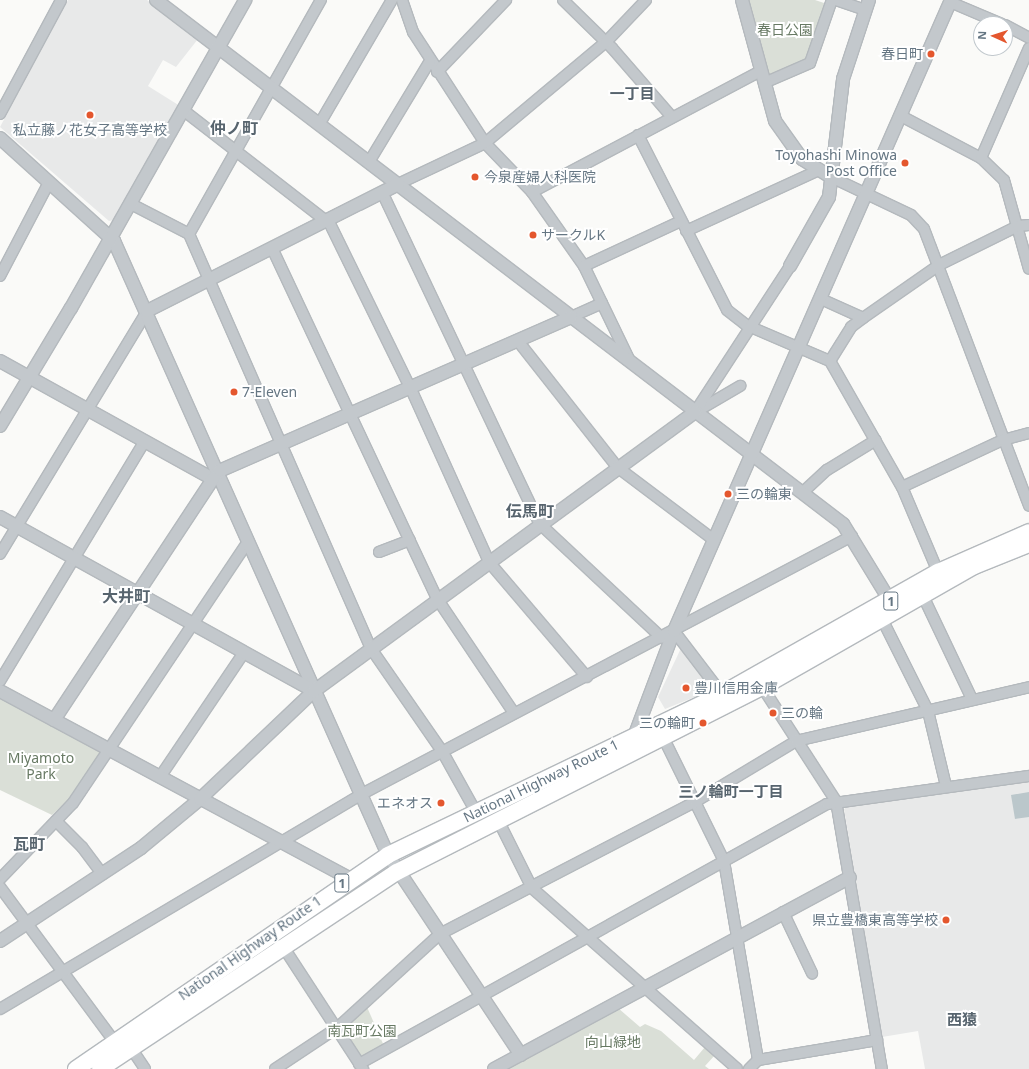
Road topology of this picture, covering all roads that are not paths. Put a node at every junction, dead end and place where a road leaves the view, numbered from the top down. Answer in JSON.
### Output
{"nodes":[{"id":1,"x":61,"y":0,"type":"edge"},
{"id":2,"x":156,"y":0,"type":"edge"},
{"id":3,"x":245,"y":0,"type":"edge"},
{"id":4,"x":321,"y":0,"type":"edge"},
{"id":5,"x":392,"y":0,"type":"edge"},
{"id":6,"x":402,"y":0,"type":"edge"},
{"id":7,"x":506,"y":0,"type":"edge"},
{"id":8,"x":563,"y":0,"type":"edge"},
{"id":9,"x":646,"y":0,"type":"edge"},
{"id":10,"x":742,"y":0,"type":"edge"},
{"id":11,"x":832,"y":0,"type":"edge"},
{"id":12,"x":836,"y":0,"type":"edge"},
{"id":13,"x":951,"y":1,"type":"edge"},
{"id":14,"x":867,"y":5,"type":"edge"},
{"id":15,"x":984,"y":16,"type":"edge"},
{"id":16,"x":1013,"y":30,"type":"edge"},
{"id":17,"x":1029,"y":38,"type":"edge"},
{"id":18,"x":606,"y":42,"type":"junction"},
{"id":19,"x":219,"y":48,"type":"junction"},
{"id":20,"x":1029,"y":48,"type":"edge"},
{"id":21,"x":430,"y":61,"type":"junction"},
{"id":22,"x":762,"y":70,"type":"junction"},
{"id":23,"x":437,"y":72,"type":"junction"},
{"id":24,"x":764,"y":83,"type":"junction"},
{"id":25,"x":271,"y":88,"type":"junction"},
{"id":26,"x":184,"y":110,"type":"junction"},
{"id":27,"x":0,"y":114,"type":"edge"},
{"id":28,"x":901,"y":116,"type":"junction"},
{"id":29,"x":672,"y":117,"type":"junction"},
{"id":30,"x":320,"y":123,"type":"junction"},
{"id":31,"x":638,"y":135,"type":"junction"},
{"id":32,"x":0,"y":138,"type":"edge"},
{"id":33,"x":485,"y":143,"type":"junction"},
{"id":34,"x":237,"y":151,"type":"junction"},
{"id":35,"x":981,"y":158,"type":"junction"},
{"id":36,"x":369,"y":162,"type":"junction"},
{"id":37,"x":817,"y":171,"type":"junction"},
{"id":38,"x":832,"y":178,"type":"junction"},
{"id":39,"x":48,"y":184,"type":"junction"},
{"id":40,"x":398,"y":184,"type":"junction"},
{"id":41,"x":382,"y":192,"type":"junction"},
{"id":42,"x":532,"y":192,"type":"junction"},
{"id":43,"x":867,"y":194,"type":"junction"},
{"id":44,"x":131,"y":204,"type":"junction"},
{"id":45,"x":326,"y":220,"type":"junction"},
{"id":46,"x":681,"y":221,"type":"junction"},
{"id":47,"x":1029,"y":225,"type":"edge"},
{"id":48,"x":1018,"y":226,"type":"junction"},
{"id":49,"x":686,"y":231,"type":"junction"},
{"id":50,"x":189,"y":234,"type":"junction"},
{"id":51,"x":110,"y":237,"type":"junction"},
{"id":52,"x":272,"y":248,"type":"junction"},
{"id":53,"x":939,"y":265,"type":"junction"},
{"id":54,"x":584,"y":266,"type":"junction"},
{"id":55,"x":790,"y":266,"type":"joint"},
{"id":56,"x":1029,"y":269,"type":"edge"},
{"id":57,"x":0,"y":276,"type":"edge"},
{"id":58,"x":210,"y":279,"type":"junction"},
{"id":59,"x":821,"y":299,"type":"junction"},
{"id":60,"x":602,"y":303,"type":"junction"},
{"id":61,"x":147,"y":311,"type":"junction"},
{"id":62,"x":570,"y":317,"type":"junction"},
{"id":63,"x":863,"y":318,"type":"junction"},
{"id":64,"x":753,"y":328,"type":"junction"},
{"id":65,"x":518,"y":341,"type":"junction"},
{"id":66,"x":800,"y":347,"type":"junction"},
{"id":67,"x":630,"y":360,"type":"junction"},
{"id":68,"x":0,"y":361,"type":"edge"},
{"id":69,"x":830,"y":361,"type":"junction"},
{"id":70,"x":465,"y":364,"type":"junction"},
{"id":71,"x":30,"y":377,"type":"junction"},
{"id":72,"x":740,"y":386,"type":"dead end"},
{"id":73,"x":411,"y":389,"type":"junction"},
{"id":74,"x":89,"y":408,"type":"junction"},
{"id":75,"x":695,"y":412,"type":"junction"},
{"id":76,"x":352,"y":414,"type":"junction"},
{"id":77,"x":0,"y":426,"type":"edge"},
{"id":78,"x":1029,"y":433,"type":"edge"},
{"id":79,"x":876,"y":440,"type":"junction"},
{"id":80,"x":1003,"y":440,"type":"junction"},
{"id":81,"x":144,"y":442,"type":"junction"},
{"id":82,"x":283,"y":444,"type":"junction"},
{"id":83,"x":752,"y":455,"type":"junction"},
{"id":84,"x":617,"y":467,"type":"junction"},
{"id":85,"x":216,"y":475,"type":"junction"},
{"id":86,"x":902,"y":487,"type":"junction"},
{"id":87,"x":802,"y":493,"type":"junction"},
{"id":88,"x":1029,"y":506,"type":"edge"},
{"id":89,"x":0,"y":517,"type":"edge"},
{"id":90,"x":539,"y":523,"type":"junction"},
{"id":91,"x":16,"y":526,"type":"junction"},
{"id":92,"x":1029,"y":532,"type":"edge"},
{"id":93,"x":852,"y":536,"type":"junction"},
{"id":94,"x":410,"y":540,"type":"junction"},
{"id":95,"x":714,"y":540,"type":"junction"},
{"id":96,"x":247,"y":543,"type":"junction"},
{"id":97,"x":1029,"y":544,"type":"edge"},
{"id":98,"x":379,"y":552,"type":"dead end"},
{"id":99,"x":0,"y":554,"type":"edge"},
{"id":100,"x":72,"y":559,"type":"junction"},
{"id":101,"x":489,"y":562,"type":"junction"},
{"id":102,"x":938,"y":572,"type":"junction"},
{"id":103,"x":137,"y":595,"type":"junction"},
{"id":104,"x":923,"y":596,"type":"junction"},
{"id":105,"x":438,"y":600,"type":"junction"},
{"id":106,"x":889,"y":610,"type":"junction"},
{"id":107,"x":192,"y":625,"type":"junction"},
{"id":108,"x":674,"y":631,"type":"junction"},
{"id":109,"x":662,"y":638,"type":"junction"},
{"id":110,"x":372,"y":650,"type":"junction"},
{"id":111,"x":243,"y":654,"type":"junction"},
{"id":112,"x":587,"y":677,"type":"junction"},
{"id":113,"x":0,"y":680,"type":"edge"},
{"id":114,"x":758,"y":682,"type":"junction"},
{"id":115,"x":1029,"y":687,"type":"edge"},
{"id":116,"x":0,"y":691,"type":"edge"},
{"id":117,"x":314,"y":691,"type":"junction"},
{"id":118,"x":722,"y":694,"type":"junction"},
{"id":119,"x":972,"y":699,"type":"junction"},
{"id":120,"x":928,"y":711,"type":"junction"},
{"id":121,"x":514,"y":713,"type":"junction"},
{"id":122,"x":54,"y":720,"type":"junction"},
{"id":123,"x":663,"y":737,"type":"junction"},
{"id":124,"x":796,"y":741,"type":"junction"},
{"id":125,"x":632,"y":745,"type":"junction"},
{"id":126,"x":110,"y":750,"type":"junction"},
{"id":127,"x":442,"y":751,"type":"junction"},
{"id":128,"x":1029,"y":776,"type":"edge"},
{"id":129,"x":160,"y":778,"type":"junction"},
{"id":130,"x":946,"y":786,"type":"junction"},
{"id":131,"x":360,"y":795,"type":"junction"},
{"id":132,"x":200,"y":799,"type":"junction"},
{"id":133,"x":836,"y":801,"type":"junction"},
{"id":134,"x":695,"y":802,"type":"junction"},
{"id":135,"x":476,"y":812,"type":"junction"},
{"id":136,"x":496,"y":818,"type":"junction"},
{"id":137,"x":56,"y":821,"type":"junction"},
{"id":138,"x":283,"y":844,"type":"junction"},
{"id":139,"x":388,"y":855,"type":"junction"},
{"id":140,"x":724,"y":861,"type":"junction"},
{"id":141,"x":397,"y":872,"type":"junction"},
{"id":142,"x":102,"y":874,"type":"junction"},
{"id":143,"x":850,"y":877,"type":"junction"},
{"id":144,"x":349,"y":878,"type":"junction"},
{"id":145,"x":0,"y":880,"type":"edge"},
{"id":146,"x":0,"y":887,"type":"edge"},
{"id":147,"x":532,"y":888,"type":"junction"},
{"id":148,"x":783,"y":912,"type":"junction"},
{"id":149,"x":27,"y":923,"type":"junction"},
{"id":150,"x":440,"y":934,"type":"junction"},
{"id":151,"x":586,"y":937,"type":"junction"},
{"id":152,"x":737,"y":937,"type":"junction"},
{"id":153,"x":0,"y":940,"type":"edge"},
{"id":154,"x":284,"y":948,"type":"junction"},
{"id":155,"x":62,"y":971,"type":"junction"},
{"id":156,"x":812,"y":973,"type":"dead end"},
{"id":157,"x":644,"y":986,"type":"junction"},
{"id":158,"x":482,"y":996,"type":"junction"},
{"id":159,"x":0,"y":1009,"type":"edge"},
{"id":160,"x":337,"y":1028,"type":"junction"},
{"id":161,"x":877,"y":1040,"type":"junction"},
{"id":162,"x":124,"y":1046,"type":"junction"},
{"id":163,"x":521,"y":1055,"type":"junction"},
{"id":164,"x":758,"y":1060,"type":"junction"},
{"id":165,"x":361,"y":1066,"type":"edge"},
{"id":166,"x":76,"y":1069,"type":"edge"},
{"id":167,"x":100,"y":1069,"type":"edge"},
{"id":168,"x":145,"y":1069,"type":"edge"},
{"id":169,"x":275,"y":1069,"type":"edge"},
{"id":170,"x":494,"y":1069,"type":"edge"},
{"id":171,"x":737,"y":1069,"type":"edge"},
{"id":172,"x":749,"y":1069,"type":"edge"},
{"id":173,"x":882,"y":1069,"type":"edge"}],
"edges":[{"from":1,"to":27,"type":"street"},
{"from":2,"to":19,"type":"street"},
{"from":3,"to":19,"type":"street"},
{"from":4,"to":25,"type":"street"},
{"from":5,"to":30,"type":"street"},
{"from":6,"to":21,"type":"street"},
{"from":7,"to":23,"type":"street"},
{"from":8,"to":18,"type":"street"},
{"from":9,"to":18,"type":"street"},
{"from":10,"to":22,"type":"street"},
{"from":11,"to":24,"type":"street"},
{"from":12,"to":14,"type":"street"},
{"from":13,"to":15,"type":"street"},
{"from":13,"to":28,"type":"street"},
{"from":14,"to":38,"type":"street"},
{"from":16,"to":17,"type":"street"},
{"from":18,"to":29,"type":"street"},
{"from":18,"to":33,"type":"street"},
{"from":19,"to":25,"type":"street"},
{"from":19,"to":26,"type":"street"},
{"from":20,"to":35,"type":"street"},
{"from":21,"to":23,"type":"street"},
{"from":21,"to":36,"type":"street"},
{"from":22,"to":24,"type":"street"},
{"from":22,"to":29,"type":"street"},
{"from":23,"to":33,"type":"street"},
{"from":24,"to":37,"type":"street"},
{"from":25,"to":30,"type":"street"},
{"from":25,"to":34,"type":"street"},
{"from":26,"to":34,"type":"street"},
{"from":26,"to":44,"type":"street"},
{"from":28,"to":35,"type":"street"},
{"from":28,"to":43,"type":"street"},
{"from":29,"to":31,"type":"street"},
{"from":30,"to":36,"type":"street"},
{"from":31,"to":42,"type":"street"},
{"from":31,"to":46,"type":"street"},
{"from":32,"to":39,"type":"street"},
{"from":33,"to":40,"type":"street"},
{"from":33,"to":42,"type":"street"},
{"from":34,"to":45,"type":"street"},
{"from":34,"to":50,"type":"street"},
{"from":35,"to":48,"type":"street"},
{"from":36,"to":40,"type":"street"},
{"from":37,"to":38,"type":"street"},
{"from":37,"to":49,"type":"street"},
{"from":38,"to":43,"type":"street"},
{"from":38,"to":55,"type":"street"},
{"from":39,"to":51,"type":"street"},
{"from":39,"to":57,"type":"street"},
{"from":40,"to":41,"type":"street"},
{"from":40,"to":62,"type":"street"},
{"from":41,"to":45,"type":"street"},
{"from":41,"to":70,"type":"street"},
{"from":42,"to":54,"type":"street"},
{"from":43,"to":53,"type":"street"},
{"from":43,"to":59,"type":"street"},
{"from":44,"to":50,"type":"street"},
{"from":44,"to":51,"type":"street"},
{"from":45,"to":52,"type":"street"},
{"from":45,"to":73,"type":"street"},
{"from":46,"to":49,"type":"street"},
{"from":46,"to":54,"type":"street"},
{"from":47,"to":48,"type":"street"},
{"from":48,"to":53,"type":"street"},
{"from":48,"to":56,"type":"street"},
{"from":49,"to":64,"type":"street"},
{"from":50,"to":58,"type":"street"},
{"from":51,"to":61,"type":"street"},
{"from":51,"to":71,"type":"street"},
{"from":52,"to":58,"type":"street"},
{"from":52,"to":76,"type":"street"},
{"from":53,"to":63,"type":"street"},
{"from":53,"to":80,"type":"street"},
{"from":54,"to":60,"type":"street"},
{"from":55,"to":64,"type":"street"},
{"from":58,"to":61,"type":"street"},
{"from":58,"to":82,"type":"street"},
{"from":59,"to":63,"type":"street"},
{"from":59,"to":66,"type":"street"},
{"from":60,"to":62,"type":"street"},
{"from":60,"to":67,"type":"street"},
{"from":61,"to":74,"type":"street"},
{"from":61,"to":85,"type":"street"},
{"from":62,"to":65,"type":"street"},
{"from":62,"to":67,"type":"street"},
{"from":63,"to":69,"type":"street"},
{"from":64,"to":66,"type":"street"},
{"from":64,"to":75,"type":"street"},
{"from":65,"to":70,"type":"street"},
{"from":65,"to":84,"type":"street"},
{"from":66,"to":69,"type":"street"},
{"from":66,"to":83,"type":"street"},
{"from":67,"to":75,"type":"street"},
{"from":68,"to":71,"type":"street"},
{"from":69,"to":79,"type":"street"},
{"from":70,"to":73,"type":"street"},
{"from":70,"to":90,"type":"street"},
{"from":71,"to":74,"type":"street"},
{"from":71,"to":77,"type":"street"},
{"from":72,"to":75,"type":"street"},
{"from":73,"to":76,"type":"street"},
{"from":73,"to":101,"type":"street"},
{"from":74,"to":81,"type":"street"},
{"from":74,"to":91,"type":"street"},
{"from":75,"to":83,"type":"street"},
{"from":75,"to":84,"type":"street"},
{"from":76,"to":82,"type":"street"},
{"from":76,"to":94,"type":"street"},
{"from":78,"to":80,"type":"street"},
{"from":79,"to":86,"type":"street"},
{"from":79,"to":87,"type":"street"},
{"from":80,"to":86,"type":"street"},
{"from":80,"to":88,"type":"street"},
{"from":81,"to":85,"type":"street"},
{"from":81,"to":100,"type":"street"},
{"from":82,"to":85,"type":"street"},
{"from":82,"to":110,"type":"street"},
{"from":83,"to":87,"type":"street"},
{"from":83,"to":95,"type":"street"},
{"from":84,"to":90,"type":"street"},
{"from":84,"to":95,"type":"street"},
{"from":85,"to":96,"type":"street"},
{"from":85,"to":103,"type":"street"},
{"from":86,"to":102,"type":"street"},
{"from":87,"to":93,"type":"street"},
{"from":89,"to":91,"type":"street"},
{"from":90,"to":101,"type":"street"},
{"from":90,"to":109,"type":"street"},
{"from":91,"to":99,"type":"street"},
{"from":91,"to":100,"type":"street"},
{"from":92,"to":102,"type":"highway","name":"National Highway Route 1","number":"1"},
{"from":93,"to":106,"type":"street"},
{"from":93,"to":108,"type":"street"},
{"from":94,"to":98,"type":"street"},
{"from":94,"to":105,"type":"street"},
{"from":95,"to":108,"type":"street"},
{"from":96,"to":107,"type":"street"},
{"from":96,"to":117,"type":"street"},
{"from":97,"to":104,"type":"highway","name":"National Highway Route 1","number":"1"},
{"from":100,"to":103,"type":"street"},
{"from":100,"to":113,"type":"street"},
{"from":101,"to":105,"type":"street"},
{"from":101,"to":112,"type":"street"},
{"from":102,"to":106,"type":"highway","name":"National Highway Route 1","number":"1"},
{"from":103,"to":107,"type":"street"},
{"from":103,"to":122,"type":"street"},
{"from":104,"to":106,"type":"highway","name":"National Highway Route 1","number":"1"},
{"from":104,"to":119,"type":"street"},
{"from":105,"to":110,"type":"street"},
{"from":105,"to":121,"type":"street"},
{"from":106,"to":114,"type":"highway","name":"National Highway Route 1","number":"1"},
{"from":106,"to":120,"type":"street"},
{"from":107,"to":111,"type":"street"},
{"from":107,"to":126,"type":"street"},
{"from":108,"to":109,"type":"street"},
{"from":108,"to":118,"type":"street"},
{"from":108,"to":125,"type":"street"},
{"from":109,"to":112,"type":"street"},
{"from":110,"to":117,"type":"street"},
{"from":110,"to":127,"type":"street"},
{"from":111,"to":117,"type":"street"},
{"from":111,"to":129,"type":"street"},
{"from":112,"to":121,"type":"street"},
{"from":114,"to":118,"type":"highway","name":"National Highway Route 1","number":"1"},
{"from":114,"to":123,"type":"highway","name":"National Highway Route 1","number":"1"},
{"from":114,"to":124,"type":"street"},
{"from":115,"to":119,"type":"street"},
{"from":116,"to":122,"type":"street"},
{"from":117,"to":131,"type":"street"},
{"from":117,"to":132,"type":"street"},
{"from":118,"to":125,"type":"highway","name":"National Highway Route 1","number":"1"},
{"from":119,"to":120,"type":"street"},
{"from":120,"to":124,"type":"street"},
{"from":120,"to":130,"type":"street"},
{"from":121,"to":127,"type":"street"},
{"from":122,"to":126,"type":"street"},
{"from":123,"to":125,"type":"highway","name":"National Highway Route 1","number":"1"},
{"from":123,"to":134,"type":"street"},
{"from":124,"to":133,"type":"street"},
{"from":124,"to":134,"type":"street"},
{"from":125,"to":135,"type":"highway","name":"National Highway Route 1","number":"1"},
{"from":125,"to":136,"type":"highway","name":"National Highway Route 1","number":"1"},
{"from":126,"to":129,"type":"street"},
{"from":126,"to":137,"type":"street"},
{"from":127,"to":131,"type":"street"},
{"from":127,"to":135,"type":"street"},
{"from":128,"to":130,"type":"street"},
{"from":129,"to":132,"type":"street"},
{"from":130,"to":133,"type":"street"},
{"from":131,"to":138,"type":"street"},
{"from":131,"to":139,"type":"street"},
{"from":132,"to":138,"type":"street"},
{"from":132,"to":142,"type":"street"},
{"from":133,"to":140,"type":"street"},
{"from":133,"to":143,"type":"street"},
{"from":134,"to":140,"type":"street"},
{"from":134,"to":147,"type":"street"},
{"from":135,"to":139,"type":"highway","name":"National Highway Route 1","number":"1"},
{"from":136,"to":141,"type":"highway","name":"National Highway Route 1","number":"1"},
{"from":136,"to":147,"type":"street"},
{"from":137,"to":142,"type":"street"},
{"from":137,"to":145,"type":"street"},
{"from":138,"to":144,"type":"street"},
{"from":138,"to":155,"type":"street"},
{"from":139,"to":141,"type":"street"},
{"from":139,"to":144,"type":"highway","name":"National Highway Route 1","number":"1"},
{"from":140,"to":151,"type":"street"},
{"from":140,"to":152,"type":"street"},
{"from":141,"to":150,"type":"street"},
{"from":141,"to":154,"type":"highway","name":"National Highway Route 1","number":"1"},
{"from":142,"to":149,"type":"street"},
{"from":143,"to":148,"type":"street"},
{"from":143,"to":161,"type":"street"},
{"from":144,"to":162,"type":"highway","name":"National Highway Route 1","number":"1"},
{"from":146,"to":149,"type":"street"},
{"from":147,"to":150,"type":"street"},
{"from":147,"to":151,"type":"street"},
{"from":148,"to":152,"type":"street"},
{"from":148,"to":156,"type":"street"},
{"from":149,"to":153,"type":"street"},
{"from":149,"to":155,"type":"street"},
{"from":150,"to":158,"type":"street"},
{"from":150,"to":160,"type":"street"},
{"from":151,"to":157,"type":"street"},
{"from":151,"to":158,"type":"street"},
{"from":152,"to":157,"type":"street"},
{"from":152,"to":164,"type":"street"},
{"from":154,"to":160,"type":"street"},
{"from":154,"to":162,"type":"highway","name":"National Highway Route 1","number":"1"},
{"from":155,"to":159,"type":"street"},
{"from":155,"to":162,"type":"street"},
{"from":157,"to":163,"type":"street"},
{"from":157,"to":171,"type":"street"},
{"from":158,"to":163,"type":"street"},
{"from":158,"to":165,"type":"street"},
{"from":160,"to":165,"type":"street"},
{"from":160,"to":169,"type":"street"},
{"from":161,"to":164,"type":"street"},
{"from":161,"to":173,"type":"street"},
{"from":162,"to":166,"type":"highway","name":"National Highway Route 1","number":"1"},
{"from":162,"to":167,"type":"highway","name":"National Highway Route 1","number":"1"},
{"from":162,"to":168,"type":"street"},
{"from":163,"to":170,"type":"street"},
{"from":164,"to":172,"type":"street"}]}
